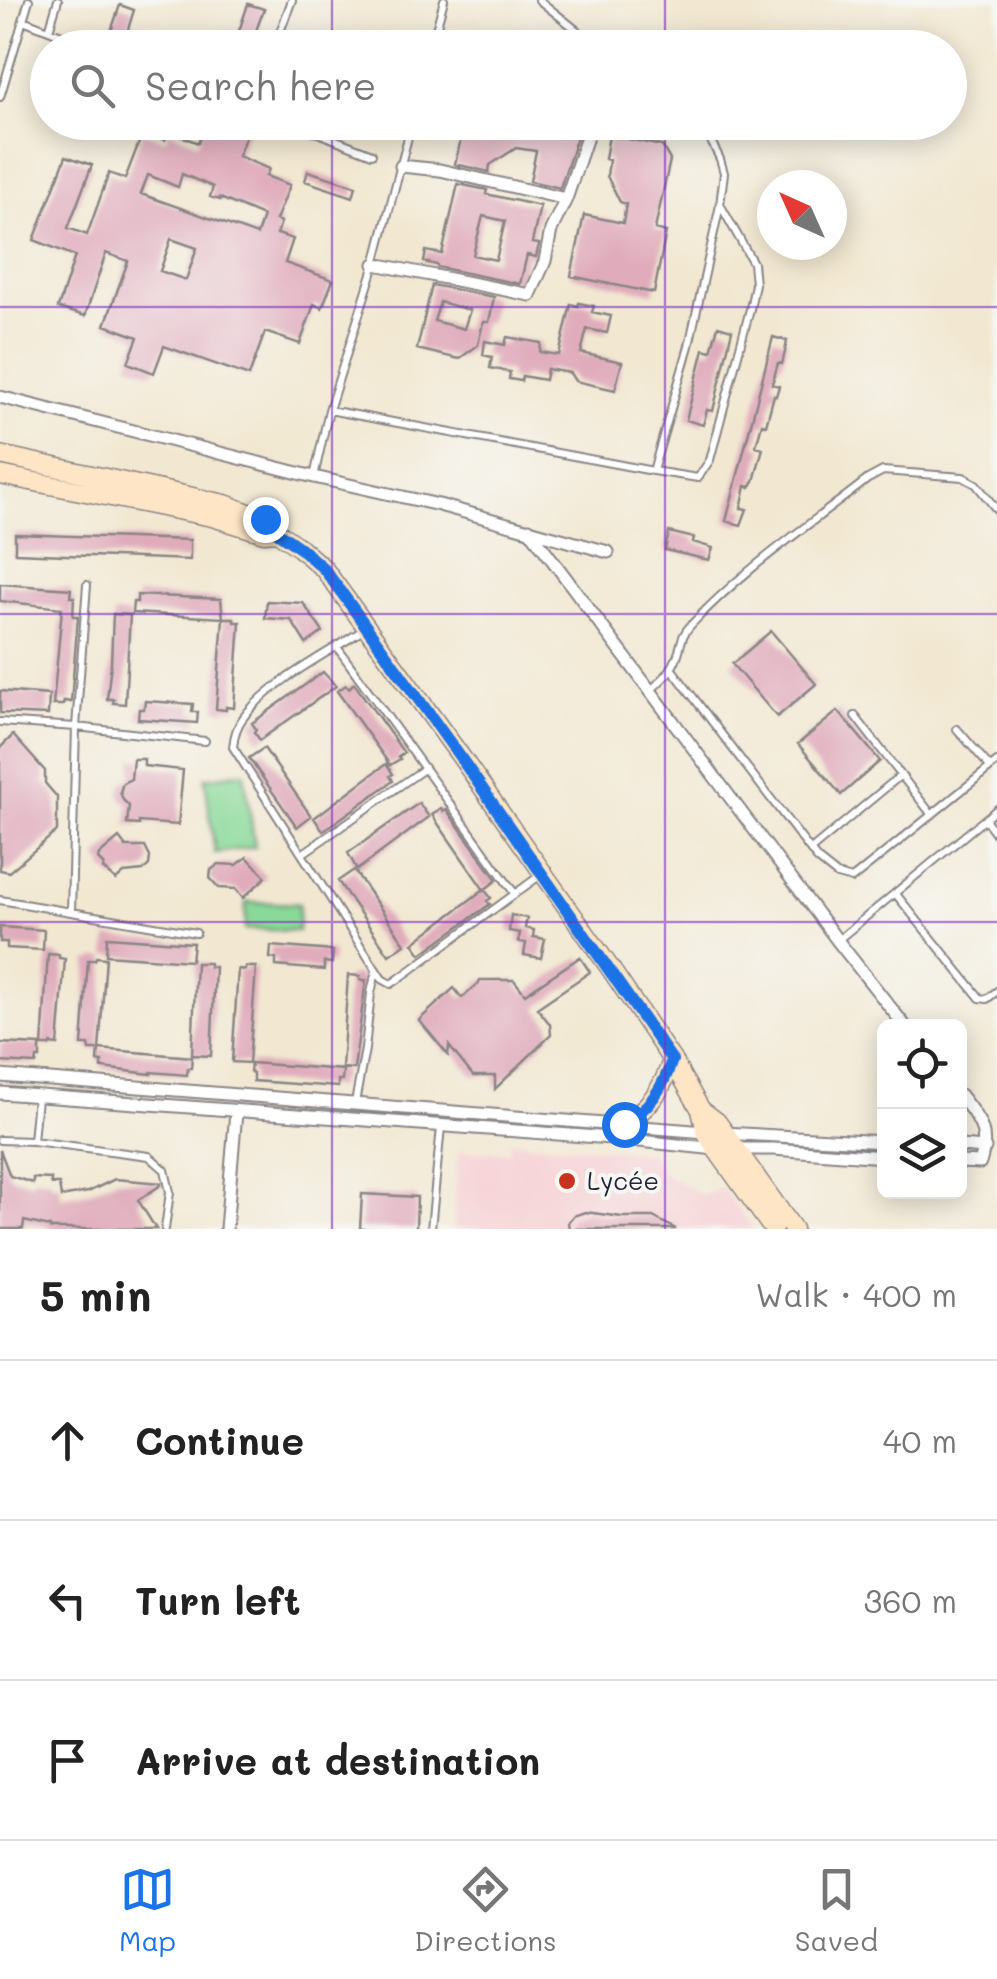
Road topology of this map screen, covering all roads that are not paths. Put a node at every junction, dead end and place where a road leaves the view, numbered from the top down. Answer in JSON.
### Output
{"nodes":[{"id":1,"x":29,"y":0,"type":"edge"},
{"id":2,"x":58,"y":0,"type":"edge"},
{"id":3,"x":292,"y":0,"type":"edge"},
{"id":4,"x":444,"y":0,"type":"edge"},
{"id":5,"x":539,"y":0,"type":"edge"},
{"id":6,"x":23,"y":20,"type":"junction"},
{"id":7,"x":49,"y":30,"type":"joint"},
{"id":8,"x":281,"y":30,"type":"edge"},
{"id":9,"x":436,"y":30,"type":"edge"},
{"id":10,"x":576,"y":30,"type":"edge"},
{"id":11,"x":0,"y":98,"type":"edge"},
{"id":12,"x":336,"y":140,"type":"edge"},
{"id":13,"x":407,"y":140,"type":"edge"},
{"id":14,"x":586,"y":140,"type":"edge"},
{"id":15,"x":710,"y":140,"type":"edge"},
{"id":16,"x":372,"y":154,"type":"dead end"},
{"id":17,"x":400,"y":166,"type":"junction"},
{"id":18,"x":566,"y":199,"type":"junction"},
{"id":19,"x":720,"y":205,"type":"junction"},
{"id":20,"x":375,"y":264,"type":"junction"},
{"id":21,"x":0,"y":397,"type":"edge"},
{"id":22,"x":329,"y":410,"type":"junction"},
{"id":23,"x":0,"y":454,"type":"edge"},
{"id":24,"x":654,"y":470,"type":"junction"},
{"id":25,"x":0,"y":475,"type":"edge"},
{"id":26,"x":314,"y":476,"type":"junction"},
{"id":27,"x":997,"y":510,"type":"edge"},
{"id":28,"x":529,"y":530,"type":"junction"},
{"id":29,"x":277,"y":532,"type":"junction"},
{"id":30,"x":608,"y":552,"type":"dead end"},
{"id":31,"x":87,"y":585,"type":"dead end"},
{"id":32,"x":367,"y":628,"type":"junction"},
{"id":33,"x":337,"y":647,"type":"junction"},
{"id":34,"x":671,"y":668,"type":"junction"},
{"id":35,"x":650,"y":691,"type":"junction"},
{"id":36,"x":855,"y":716,"type":"dead end"},
{"id":37,"x":0,"y":722,"type":"edge"},
{"id":38,"x":76,"y":727,"type":"junction"},
{"id":39,"x":956,"y":729,"type":"dead end"},
{"id":40,"x":205,"y":741,"type":"dead end"},
{"id":41,"x":994,"y":764,"type":"edge"},
{"id":42,"x":424,"y":768,"type":"junction"},
{"id":43,"x":901,"y":775,"type":"junction"},
{"id":44,"x":997,"y":810,"type":"edge"},
{"id":45,"x":932,"y":815,"type":"junction"},
{"id":46,"x":985,"y":820,"type":"junction"},
{"id":47,"x":997,"y":835,"type":"edge"},
{"id":48,"x":811,"y":850,"type":"junction"},
{"id":49,"x":302,"y":854,"type":"junction"},
{"id":50,"x":543,"y":874,"type":"junction"},
{"id":51,"x":895,"y":893,"type":"junction"},
{"id":52,"x":515,"y":894,"type":"junction"},
{"id":53,"x":0,"y":900,"type":"edge"},
{"id":54,"x":71,"y":912,"type":"junction"},
{"id":55,"x":196,"y":933,"type":"dead end"},
{"id":56,"x":837,"y":940,"type":"junction"},
{"id":57,"x":376,"y":970,"type":"junction"},
{"id":58,"x":997,"y":991,"type":"edge"},
{"id":59,"x":900,"y":1019,"type":"edge"},
{"id":60,"x":672,"y":1060,"type":"junction"},
{"id":61,"x":0,"y":1076,"type":"edge"},
{"id":62,"x":0,"y":1093,"type":"edge"},
{"id":63,"x":38,"y":1096,"type":"junction"},
{"id":64,"x":355,"y":1103,"type":"junction"},
{"id":65,"x":967,"y":1105,"type":"edge"},
{"id":66,"x":236,"y":1112,"type":"junction"},
{"id":67,"x":624,"y":1124,"type":"junction"},
{"id":68,"x":441,"y":1126,"type":"junction"},
{"id":69,"x":715,"y":1137,"type":"junction"},
{"id":70,"x":0,"y":1140,"type":"edge"},
{"id":71,"x":33,"y":1141,"type":"junction"},
{"id":72,"x":877,"y":1142,"type":"edge"},
{"id":73,"x":967,"y":1147,"type":"edge"},
{"id":74,"x":985,"y":1148,"type":"junction"},
{"id":75,"x":737,"y":1149,"type":"junction"},
{"id":76,"x":877,"y":1156,"type":"edge"},
{"id":77,"x":967,"y":1163,"type":"edge"},
{"id":78,"x":165,"y":1229,"type":"edge"},
{"id":79,"x":226,"y":1229,"type":"edge"},
{"id":80,"x":430,"y":1229,"type":"edge"},
{"id":81,"x":773,"y":1229,"type":"edge"},
{"id":82,"x":793,"y":1229,"type":"edge"}],
"edges":[{"from":1,"to":6,"type":"lane"},
{"from":2,"to":7,"type":"lane"},
{"from":3,"to":8,"type":"lane"},
{"from":4,"to":9,"type":"lane"},
{"from":5,"to":10,"type":"lane"},
{"from":6,"to":7,"type":"lane"},
{"from":6,"to":11,"type":"lane"},
{"from":12,"to":16,"type":"lane"},
{"from":13,"to":17,"type":"lane"},
{"from":14,"to":18,"type":"street"},
{"from":15,"to":19,"type":"lane"},
{"from":17,"to":18,"type":"street"},
{"from":17,"to":20,"type":"lane"},
{"from":18,"to":20,"type":"street"},
{"from":19,"to":24,"type":"lane"},
{"from":19,"to":24,"type":"lane"},
{"from":20,"to":22,"type":"lane"},
{"from":21,"to":26,"type":"street"},
{"from":22,"to":24,"type":"lane"},
{"from":22,"to":26,"type":"lane"},
{"from":23,"to":29,"type":"main road"},
{"from":25,"to":29,"type":"main road"},
{"from":26,"to":28,"type":"street"},
{"from":27,"to":34,"type":"lane"},
{"from":28,"to":30,"type":"street"},
{"from":28,"to":35,"type":"street"},
{"from":29,"to":32,"type":"main road"},
{"from":31,"to":38,"type":"lane"},
{"from":32,"to":33,"type":"lane"},
{"from":32,"to":50,"type":"main road"},
{"from":33,"to":42,"type":"lane"},
{"from":33,"to":49,"type":"lane"},
{"from":34,"to":35,"type":"lane"},
{"from":34,"to":48,"type":"lane"},
{"from":35,"to":56,"type":"street"},
{"from":36,"to":43,"type":"lane"},
{"from":37,"to":38,"type":"lane"},
{"from":38,"to":40,"type":"lane"},
{"from":38,"to":54,"type":"lane"},
{"from":39,"to":41,"type":"lane"},
{"from":41,"to":45,"type":"lane"},
{"from":42,"to":49,"type":"lane"},
{"from":42,"to":52,"type":"lane"},
{"from":43,"to":45,"type":"lane"},
{"from":43,"to":48,"type":"lane"},
{"from":44,"to":46,"type":"lane"},
{"from":45,"to":48,"type":"lane"},
{"from":46,"to":47,"type":"lane"},
{"from":46,"to":51,"type":"lane"},
{"from":49,"to":57,"type":"lane"},
{"from":50,"to":52,"type":"lane"},
{"from":50,"to":60,"type":"main road"},
{"from":51,"to":56,"type":"lane"},
{"from":51,"to":58,"type":"lane"},
{"from":52,"to":57,"type":"lane"},
{"from":53,"to":54,"type":"lane"},
{"from":54,"to":55,"type":"lane"},
{"from":56,"to":59,"type":"street"},
{"from":57,"to":64,"type":"lane"},
{"from":60,"to":67,"type":"main road"},
{"from":60,"to":69,"type":"main road"},
{"from":61,"to":64,"type":"street"},
{"from":62,"to":63,"type":"street"},
{"from":63,"to":66,"type":"street"},
{"from":63,"to":71,"type":"lane"},
{"from":64,"to":67,"type":"street"},
{"from":65,"to":74,"type":"street"},
{"from":66,"to":68,"type":"street"},
{"from":66,"to":79,"type":"street"},
{"from":67,"to":69,"type":"street"},
{"from":68,"to":69,"type":"street"},
{"from":68,"to":80,"type":"lane"},
{"from":69,"to":72,"type":"street"},
{"from":69,"to":75,"type":"main road"},
{"from":69,"to":81,"type":"main road"},
{"from":70,"to":71,"type":"lane"},
{"from":71,"to":78,"type":"lane"},
{"from":73,"to":74,"type":"street"},
{"from":74,"to":77,"type":"street"},
{"from":75,"to":76,"type":"street"},
{"from":75,"to":82,"type":"main road"}]}
